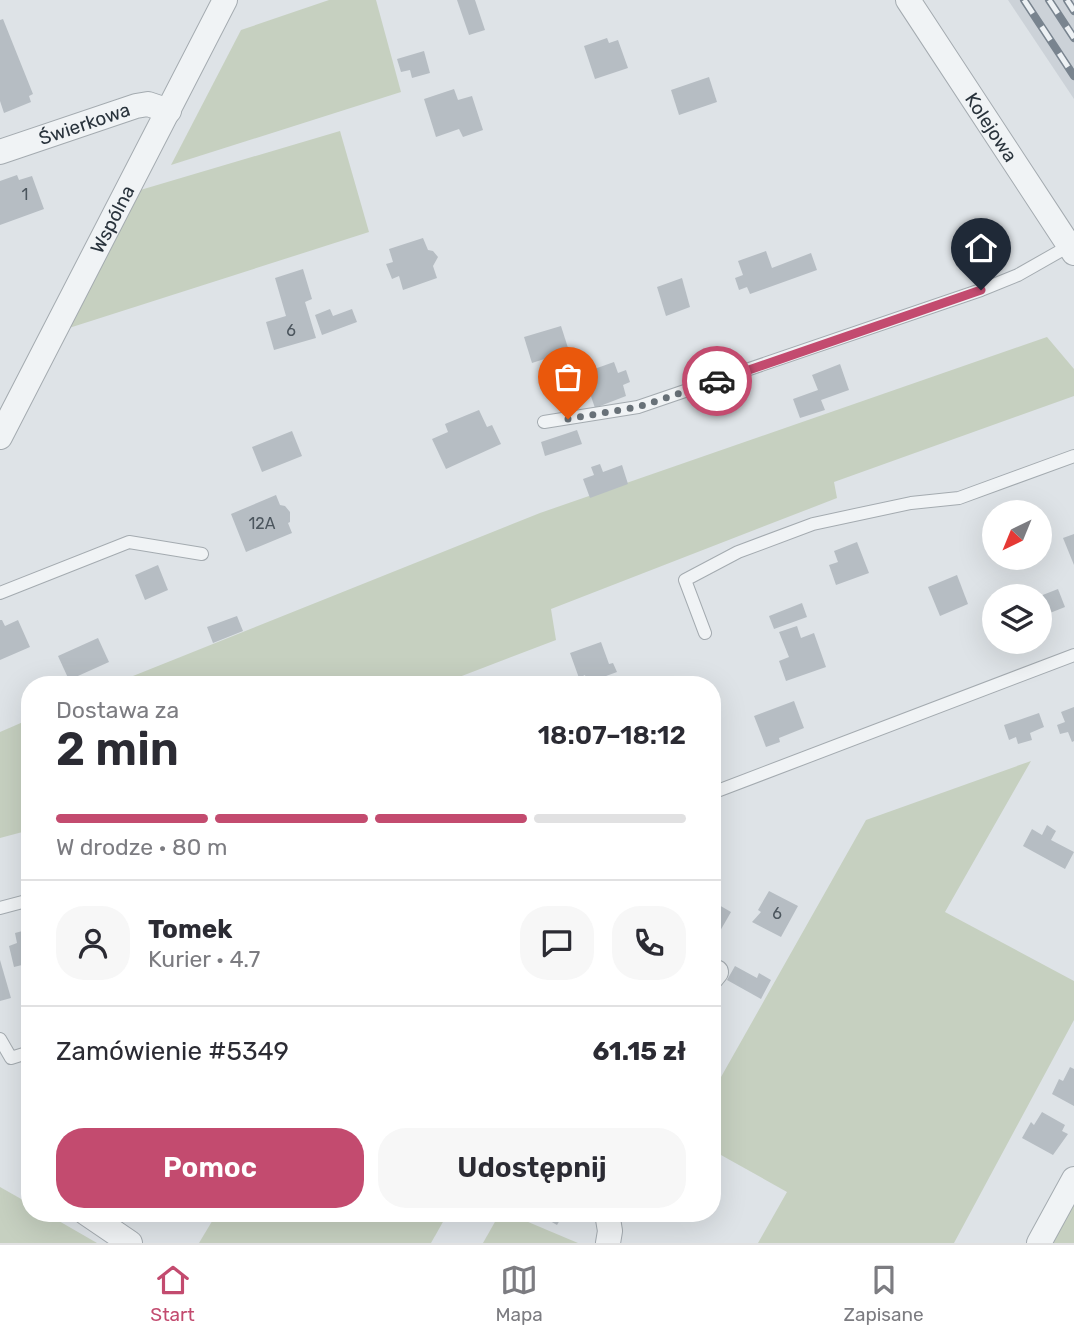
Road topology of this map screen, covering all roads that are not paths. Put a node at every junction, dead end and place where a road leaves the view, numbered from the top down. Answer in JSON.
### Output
{"nodes":[{"id":1,"x":225,"y":0,"type":"edge"},
{"id":2,"x":908,"y":0,"type":"edge"},
{"id":3,"x":169,"y":111,"type":"junction"},
{"id":4,"x":0,"y":152,"type":"edge"},
{"id":5,"x":1072,"y":249,"type":"edge"},
{"id":6,"x":10,"y":398,"type":"edge"},
{"id":7,"x":544,"y":422,"type":"dead end"},
{"id":8,"x":0,"y":437,"type":"edge"},
{"id":9,"x":1074,"y":456,"type":"edge"},
{"id":10,"x":202,"y":554,"type":"dead end"},
{"id":11,"x":0,"y":593,"type":"edge"},
{"id":12,"x":705,"y":633,"type":"dead end"},
{"id":13,"x":1074,"y":655,"type":"edge"},
{"id":14,"x":721,"y":790,"type":"edge"},
{"id":15,"x":21,"y":902,"type":"edge"},
{"id":16,"x":0,"y":908,"type":"edge"},
{"id":17,"x":0,"y":1039,"type":"edge"},
{"id":18,"x":21,"y":1055,"type":"edge"},
{"id":19,"x":1074,"y":1179,"type":"edge"},
{"id":20,"x":99,"y":1222,"type":"edge"},
{"id":21,"x":610,"y":1222,"type":"edge"},
{"id":22,"x":130,"y":1243,"type":"edge"},
{"id":23,"x":608,"y":1243,"type":"edge"},
{"id":24,"x":1039,"y":1243,"type":"edge"}],
"edges":[{"from":1,"to":3,"type":"street","name":"Wspólna"},
{"from":2,"to":5,"type":"street","name":"Kolejowa"},
{"from":3,"to":4,"type":"street","name":"Świerkowa"},
{"from":3,"to":6,"type":"street","name":"Wspólna"},
{"from":5,"to":7,"type":"lane"},
{"from":6,"to":8,"type":"street","name":"Wspólna"},
{"from":9,"to":12,"type":"lane"},
{"from":10,"to":11,"type":"lane"},
{"from":13,"to":14,"type":"lane"},
{"from":15,"to":16,"type":"lane"},
{"from":17,"to":18,"type":"lane"},
{"from":19,"to":24,"type":"street"},
{"from":20,"to":22,"type":"street"},
{"from":21,"to":23,"type":"street"}]}
